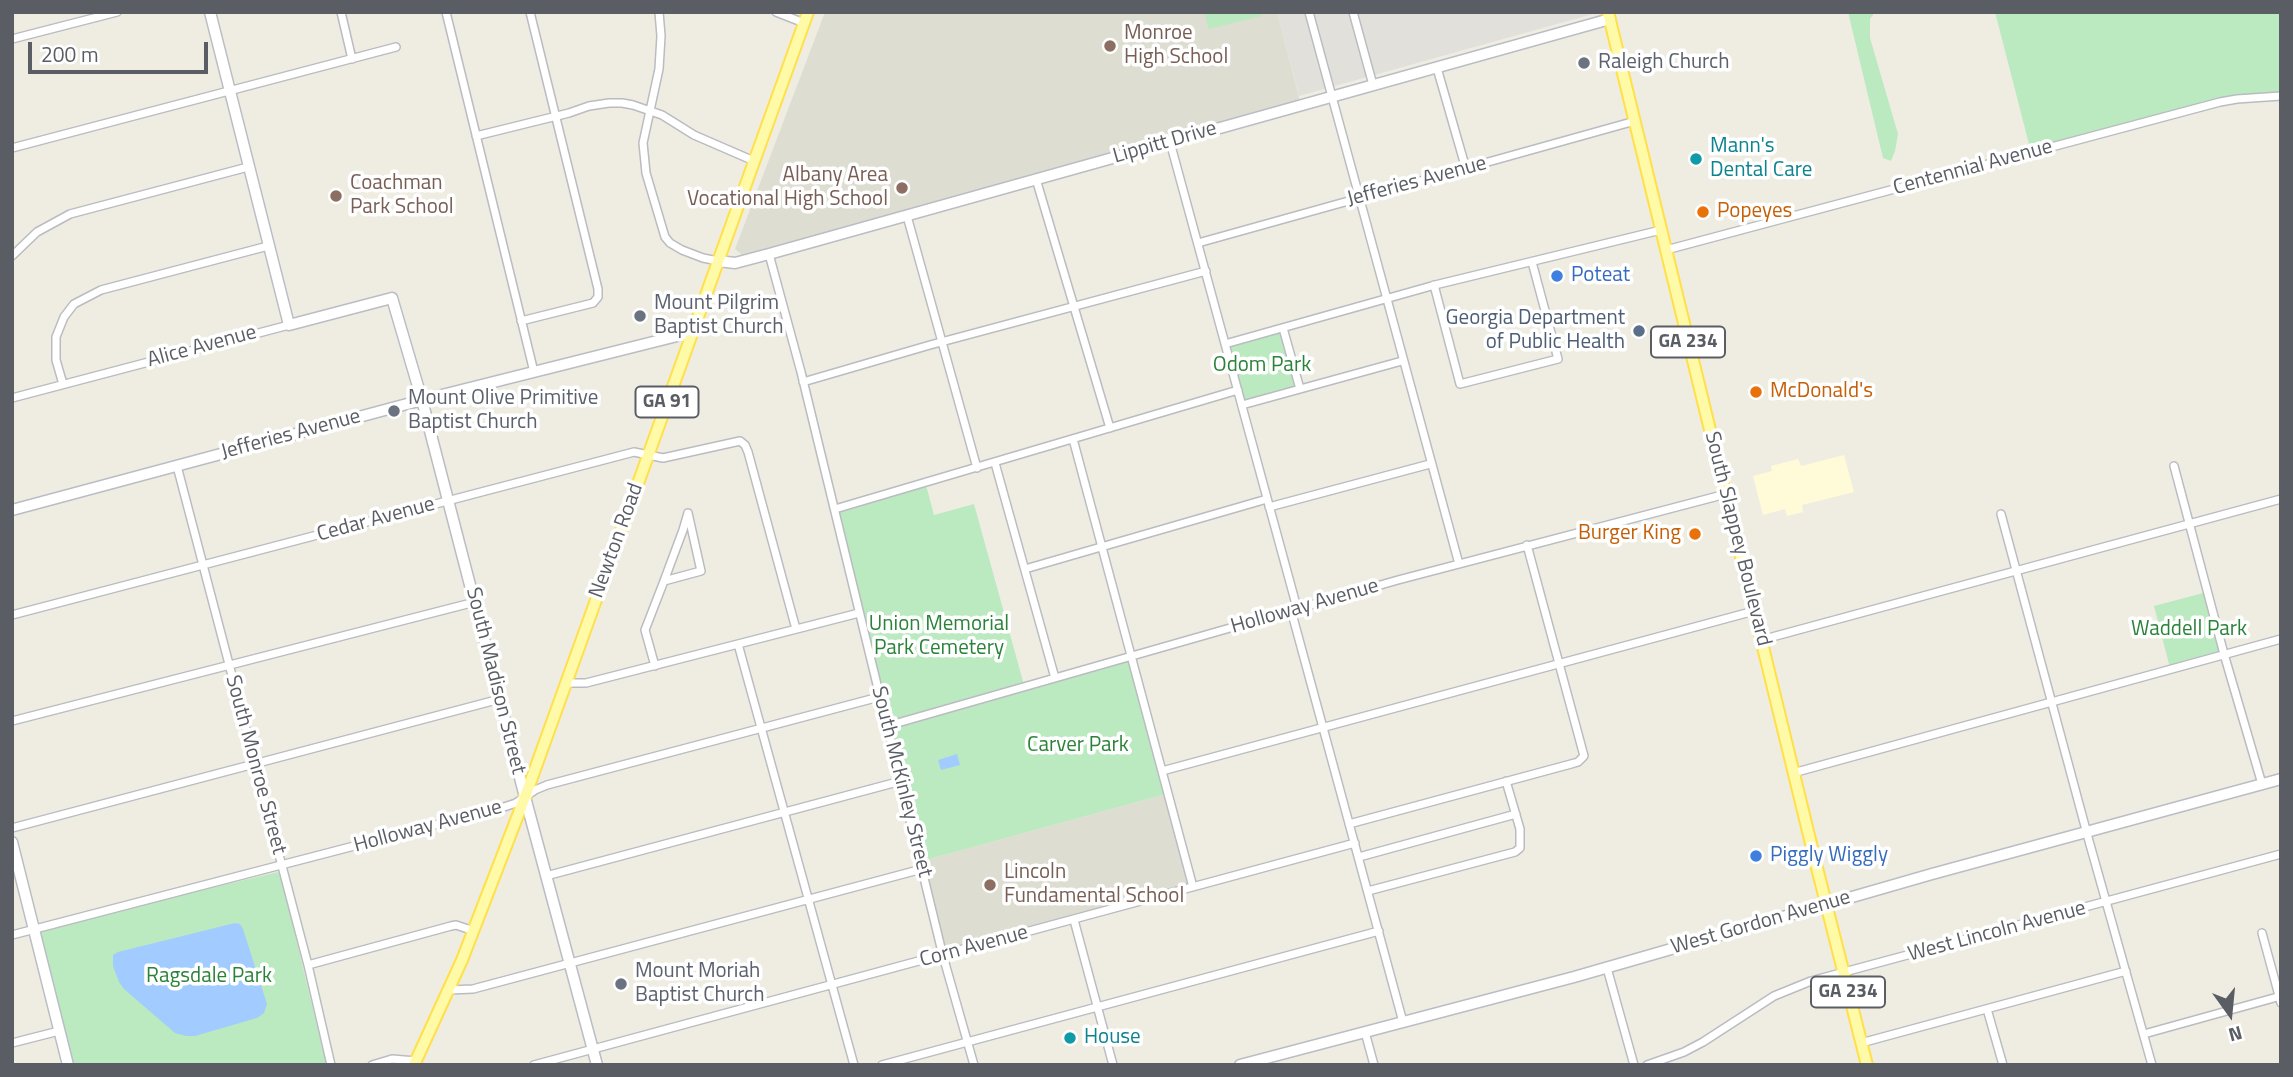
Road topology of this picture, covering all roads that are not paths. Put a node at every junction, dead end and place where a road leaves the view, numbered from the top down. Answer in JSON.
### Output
{"nodes":[{"id":1,"x":117,"y":12,"type":"edge"},
{"id":2,"x":210,"y":12,"type":"edge"},
{"id":3,"x":341,"y":12,"type":"edge"},
{"id":4,"x":446,"y":12,"type":"edge"},
{"id":5,"x":530,"y":12,"type":"edge"},
{"id":6,"x":659,"y":12,"type":"edge"},
{"id":7,"x":776,"y":12,"type":"edge"},
{"id":8,"x":1309,"y":12,"type":"edge"},
{"id":9,"x":1353,"y":12,"type":"edge"},
{"id":10,"x":1609,"y":16,"type":"edge"},
{"id":11,"x":806,"y":18,"type":"edge"},
{"id":12,"x":12,"y":39,"type":"edge"},
{"id":13,"x":396,"y":47,"type":"dead end"},
{"id":14,"x":352,"y":59,"type":"junction"},
{"id":15,"x":1437,"y":68,"type":"junction"},
{"id":16,"x":1373,"y":85,"type":"junction"},
{"id":17,"x":228,"y":90,"type":"junction"},
{"id":18,"x":1332,"y":96,"type":"junction"},
{"id":19,"x":2281,"y":96,"type":"edge"},
{"id":20,"x":650,"y":110,"type":"junction"},
{"id":21,"x":554,"y":117,"type":"junction"},
{"id":22,"x":1635,"y":121,"type":"junction"},
{"id":23,"x":476,"y":136,"type":"junction"},
{"id":24,"x":1170,"y":142,"type":"junction"},
{"id":25,"x":12,"y":148,"type":"edge"},
{"id":26,"x":754,"y":161,"type":"junction"},
{"id":27,"x":248,"y":166,"type":"junction"},
{"id":28,"x":1466,"y":169,"type":"junction"},
{"id":29,"x":1036,"y":179,"type":"junction"},
{"id":30,"x":1360,"y":198,"type":"junction"},
{"id":31,"x":907,"y":216,"type":"junction"},
{"id":32,"x":1661,"y":230,"type":"junction"},
{"id":33,"x":1198,"y":243,"type":"junction"},
{"id":34,"x":268,"y":246,"type":"junction"},
{"id":35,"x":1666,"y":250,"type":"junction"},
{"id":36,"x":769,"y":254,"type":"junction"},
{"id":37,"x":12,"y":256,"type":"edge"},
{"id":38,"x":718,"y":261,"type":"junction"},
{"id":39,"x":1532,"y":262,"type":"junction"},
{"id":40,"x":1206,"y":271,"type":"junction"},
{"id":41,"x":1434,"y":285,"type":"junction"},
{"id":42,"x":392,"y":298,"type":"joint"},
{"id":43,"x":1388,"y":299,"type":"junction"},
{"id":44,"x":1074,"y":306,"type":"junction"},
{"id":45,"x":521,"y":321,"type":"junction"},
{"id":46,"x":289,"y":324,"type":"junction"},
{"id":47,"x":1283,"y":328,"type":"junction"},
{"id":48,"x":693,"y":332,"type":"junction"},
{"id":49,"x":941,"y":342,"type":"junction"},
{"id":50,"x":1225,"y":344,"type":"junction"},
{"id":51,"x":1402,"y":361,"type":"junction"},
{"id":52,"x":534,"y":372,"type":"junction"},
{"id":53,"x":803,"y":382,"type":"junction"},
{"id":54,"x":63,"y":384,"type":"junction"},
{"id":55,"x":1300,"y":389,"type":"junction"},
{"id":56,"x":1238,"y":390,"type":"junction"},
{"id":57,"x":12,"y":398,"type":"edge"},
{"id":58,"x":422,"y":400,"type":"junction"},
{"id":59,"x":1242,"y":405,"type":"junction"},
{"id":60,"x":1110,"y":428,"type":"junction"},
{"id":61,"x":1073,"y":439,"type":"junction"},
{"id":62,"x":649,"y":456,"type":"junction"},
{"id":63,"x":995,"y":463,"type":"junction"},
{"id":64,"x":1430,"y":464,"type":"junction"},
{"id":65,"x":177,"y":466,"type":"junction"},
{"id":66,"x":2174,"y":466,"type":"dead end"},
{"id":67,"x":977,"y":468,"type":"junction"},
{"id":68,"x":1726,"y":494,"type":"junction"},
{"id":69,"x":2281,"y":499,"type":"edge"},
{"id":70,"x":448,"y":501,"type":"junction"},
{"id":71,"x":1268,"y":503,"type":"junction"},
{"id":72,"x":835,"y":509,"type":"junction"},
{"id":73,"x":12,"y":510,"type":"edge"},
{"id":74,"x":2001,"y":514,"type":"dead end"},
{"id":75,"x":2190,"y":524,"type":"junction"},
{"id":76,"x":1527,"y":545,"type":"junction"},
{"id":77,"x":1103,"y":546,"type":"junction"},
{"id":78,"x":1459,"y":564,"type":"junction"},
{"id":79,"x":203,"y":565,"type":"junction"},
{"id":80,"x":1025,"y":569,"type":"junction"},
{"id":81,"x":2017,"y":572,"type":"junction"},
{"id":82,"x":664,"y":581,"type":"junction"},
{"id":83,"x":475,"y":602,"type":"junction"},
{"id":84,"x":1294,"y":609,"type":"junction"},
{"id":85,"x":1754,"y":611,"type":"junction"},
{"id":86,"x":859,"y":613,"type":"junction"},
{"id":87,"x":12,"y":615,"type":"edge"},
{"id":88,"x":796,"y":629,"type":"junction"},
{"id":89,"x":2281,"y":639,"type":"edge"},
{"id":90,"x":1761,"y":640,"type":"junction"},
{"id":91,"x":738,"y":644,"type":"junction"},
{"id":92,"x":2224,"y":654,"type":"junction"},
{"id":93,"x":1131,"y":656,"type":"junction"},
{"id":94,"x":1559,"y":663,"type":"junction"},
{"id":95,"x":229,"y":664,"type":"junction"},
{"id":96,"x":654,"y":666,"type":"junction"},
{"id":97,"x":1055,"y":678,"type":"junction"},
{"id":98,"x":565,"y":683,"type":"junction"},
{"id":99,"x":879,"y":697,"type":"junction"},
{"id":100,"x":500,"y":699,"type":"junction"},
{"id":101,"x":2052,"y":701,"type":"junction"},
{"id":102,"x":12,"y":722,"type":"edge"},
{"id":103,"x":887,"y":726,"type":"junction"},
{"id":104,"x":1324,"y":727,"type":"junction"},
{"id":105,"x":762,"y":729,"type":"junction"},
{"id":106,"x":255,"y":764,"type":"junction"},
{"id":107,"x":1162,"y":771,"type":"junction"},
{"id":108,"x":1793,"y":773,"type":"junction"},
{"id":109,"x":2281,"y":779,"type":"edge"},
{"id":110,"x":901,"y":781,"type":"junction"},
{"id":111,"x":1506,"y":781,"type":"junction"},
{"id":112,"x":2262,"y":784,"type":"junction"},
{"id":113,"x":525,"y":797,"type":"junction"},
{"id":114,"x":785,"y":813,"type":"junction"},
{"id":115,"x":1516,"y":814,"type":"junction"},
{"id":116,"x":1349,"y":824,"type":"junction"},
{"id":117,"x":12,"y":828,"type":"edge"},
{"id":118,"x":2086,"y":832,"type":"junction"},
{"id":119,"x":12,"y":842,"type":"edge"},
{"id":120,"x":1355,"y":843,"type":"junction"},
{"id":121,"x":2281,"y":854,"type":"edge"},
{"id":122,"x":1359,"y":858,"type":"junction"},
{"id":123,"x":281,"y":865,"type":"junction"},
{"id":124,"x":922,"y":869,"type":"junction"},
{"id":125,"x":546,"y":876,"type":"junction"},
{"id":126,"x":1193,"y":887,"type":"junction"},
{"id":127,"x":1368,"y":891,"type":"junction"},
{"id":128,"x":809,"y":899,"type":"junction"},
{"id":129,"x":2106,"y":902,"type":"junction"},
{"id":130,"x":1826,"y":905,"type":"junction"},
{"id":131,"x":1074,"y":920,"type":"junction"},
{"id":132,"x":34,"y":929,"type":"junction"},
{"id":133,"x":474,"y":931,"type":"junction"},
{"id":134,"x":1378,"y":931,"type":"junction"},
{"id":135,"x":2262,"y":933,"type":"dead end"},
{"id":136,"x":12,"y":935,"type":"edge"},
{"id":137,"x":943,"y":956,"type":"junction"},
{"id":138,"x":570,"y":964,"type":"junction"},
{"id":139,"x":308,"y":965,"type":"junction"},
{"id":140,"x":1607,"y":968,"type":"junction"},
{"id":141,"x":2126,"y":971,"type":"junction"},
{"id":142,"x":1844,"y":973,"type":"junction"},
{"id":143,"x":832,"y":985,"type":"junction"},
{"id":144,"x":449,"y":989,"type":"junction"},
{"id":145,"x":2280,"y":998,"type":"edge"},
{"id":146,"x":1097,"y":1007,"type":"junction"},
{"id":147,"x":1987,"y":1009,"type":"junction"},
{"id":148,"x":1403,"y":1022,"type":"junction"},
{"id":149,"x":59,"y":1031,"type":"junction"},
{"id":150,"x":1365,"y":1032,"type":"junction"},
{"id":151,"x":2144,"y":1034,"type":"junction"},
{"id":152,"x":967,"y":1041,"type":"junction"},
{"id":153,"x":12,"y":1043,"type":"edge"},
{"id":154,"x":1861,"y":1043,"type":"junction"},
{"id":155,"x":593,"y":1049,"type":"junction"},
{"id":156,"x":415,"y":1063,"type":"edge"},
{"id":157,"x":68,"y":1065,"type":"edge"},
{"id":158,"x":331,"y":1065,"type":"edge"},
{"id":159,"x":372,"y":1065,"type":"edge"},
{"id":160,"x":534,"y":1065,"type":"edge"},
{"id":161,"x":597,"y":1065,"type":"edge"},
{"id":162,"x":854,"y":1065,"type":"edge"},
{"id":163,"x":882,"y":1065,"type":"edge"},
{"id":164,"x":974,"y":1065,"type":"edge"},
{"id":165,"x":1113,"y":1065,"type":"edge"},
{"id":166,"x":1240,"y":1065,"type":"edge"},
{"id":167,"x":1374,"y":1065,"type":"edge"},
{"id":168,"x":1633,"y":1065,"type":"edge"},
{"id":169,"x":1647,"y":1065,"type":"edge"},
{"id":170,"x":1867,"y":1065,"type":"edge"},
{"id":171,"x":2003,"y":1065,"type":"edge"},
{"id":172,"x":2152,"y":1065,"type":"edge"}],
"edges":[{"from":1,"to":12,"type":"street"},
{"from":2,"to":17,"type":"street"},
{"from":3,"to":14,"type":"street"},
{"from":4,"to":23,"type":"street"},
{"from":5,"to":21,"type":"street"},
{"from":6,"to":20,"type":"street"},
{"from":7,"to":11,"type":"street"},
{"from":8,"to":18,"type":"street"},
{"from":9,"to":16,"type":"street"},
{"from":10,"to":15,"type":"street","name":"Lippitt Drive"},
{"from":10,"to":22,"type":"main road","name":"South Slappey Boulevard","number":"GA 234"},
{"from":11,"to":26,"type":"main road","name":"Newton Road","number":"GA 91"},
{"from":13,"to":14,"type":"street"},
{"from":14,"to":17,"type":"street"},
{"from":15,"to":16,"type":"street","name":"Lippitt Drive"},
{"from":15,"to":28,"type":"street"},
{"from":16,"to":18,"type":"street","name":"Lippitt Drive"},
{"from":17,"to":25,"type":"street"},
{"from":17,"to":27,"type":"street"},
{"from":18,"to":24,"type":"street","name":"Lippitt Drive"},
{"from":18,"to":30,"type":"street"},
{"from":19,"to":35,"type":"street","name":"Centennial Avenue"},
{"from":20,"to":21,"type":"street"},
{"from":20,"to":26,"type":"street"},
{"from":20,"to":38,"type":"street"},
{"from":21,"to":23,"type":"street"},
{"from":21,"to":45,"type":"street"},
{"from":22,"to":28,"type":"street","name":"Jefferies Avenue"},
{"from":22,"to":32,"type":"main road","name":"South Slappey Boulevard","number":"GA 234"},
{"from":23,"to":45,"type":"street"},
{"from":24,"to":29,"type":"street","name":"Lippitt Drive"},
{"from":24,"to":33,"type":"street"},
{"from":26,"to":38,"type":"main road","name":"Newton Road","number":"GA 91"},
{"from":27,"to":34,"type":"street"},
{"from":27,"to":37,"type":"street"},
{"from":28,"to":30,"type":"street","name":"Jefferies Avenue"},
{"from":29,"to":31,"type":"street","name":"Lippitt Drive"},
{"from":29,"to":44,"type":"street"},
{"from":30,"to":33,"type":"street","name":"Jefferies Avenue"},
{"from":30,"to":43,"type":"street"},
{"from":31,"to":36,"type":"street","name":"Lippitt Drive"},
{"from":31,"to":49,"type":"street"},
{"from":32,"to":35,"type":"main road","name":"South Slappey Boulevard","number":"GA 234"},
{"from":32,"to":39,"type":"street"},
{"from":33,"to":40,"type":"street"},
{"from":34,"to":46,"type":"street"},
{"from":34,"to":54,"type":"street"},
{"from":35,"to":68,"type":"main road","name":"South Slappey Boulevard","number":"GA 234"},
{"from":36,"to":38,"type":"street","name":"Lippitt Drive"},
{"from":36,"to":53,"type":"street","name":"South McKinley Street"},
{"from":38,"to":48,"type":"main road","name":"Newton Road","number":"GA 91"},
{"from":39,"to":41,"type":"street"},
{"from":39,"to":41,"type":"street"},
{"from":40,"to":44,"type":"street"},
{"from":40,"to":50,"type":"street"},
{"from":41,"to":43,"type":"street"},
{"from":42,"to":46,"type":"street","name":"Alice Avenue"},
{"from":42,"to":58,"type":"street","name":"South Madison Street"},
{"from":43,"to":47,"type":"street"},
{"from":43,"to":51,"type":"street"},
{"from":44,"to":49,"type":"street"},
{"from":44,"to":60,"type":"street"},
{"from":45,"to":52,"type":"street"},
{"from":46,"to":54,"type":"street","name":"Alice Avenue"},
{"from":47,"to":50,"type":"street"},
{"from":47,"to":55,"type":"street"},
{"from":48,"to":52,"type":"street","name":"Jefferies Avenue"},
{"from":48,"to":62,"type":"main road","name":"Newton Road","number":"GA 91"},
{"from":49,"to":53,"type":"street"},
{"from":49,"to":67,"type":"street"},
{"from":50,"to":56,"type":"street"},
{"from":51,"to":55,"type":"street"},
{"from":51,"to":64,"type":"street"},
{"from":52,"to":58,"type":"street","name":"Jefferies Avenue"},
{"from":53,"to":72,"type":"street","name":"South McKinley Street"},
{"from":54,"to":57,"type":"street","name":"Alice Avenue"},
{"from":55,"to":59,"type":"street"},
{"from":56,"to":59,"type":"street"},
{"from":56,"to":60,"type":"street"},
{"from":58,"to":65,"type":"street","name":"Jefferies Avenue"},
{"from":58,"to":70,"type":"street","name":"South Madison Street"},
{"from":59,"to":71,"type":"street"},
{"from":60,"to":61,"type":"street"},
{"from":61,"to":63,"type":"street"},
{"from":61,"to":77,"type":"street"},
{"from":62,"to":70,"type":"street","name":"Cedar Avenue"},
{"from":62,"to":88,"type":"street","name":"Cedar Avenue"},
{"from":62,"to":98,"type":"main road","name":"Newton Road","number":"GA 91"},
{"from":63,"to":67,"type":"street"},
{"from":63,"to":80,"type":"street"},
{"from":64,"to":71,"type":"street"},
{"from":64,"to":78,"type":"street"},
{"from":65,"to":73,"type":"street","name":"Jefferies Avenue"},
{"from":65,"to":79,"type":"street","name":"South Monroe Street"},
{"from":66,"to":75,"type":"street"},
{"from":67,"to":72,"type":"street"},
{"from":68,"to":76,"type":"street","name":"Holloway Avenue"},
{"from":68,"to":85,"type":"main road","name":"South Slappey Boulevard","number":"GA 234"},
{"from":69,"to":75,"type":"street"},
{"from":70,"to":79,"type":"street","name":"Cedar Avenue"},
{"from":70,"to":83,"type":"street","name":"South Madison Street"},
{"from":71,"to":77,"type":"street"},
{"from":71,"to":84,"type":"street"},
{"from":72,"to":86,"type":"street","name":"South McKinley Street"},
{"from":74,"to":81,"type":"street"},
{"from":75,"to":81,"type":"street"},
{"from":75,"to":92,"type":"street"},
{"from":76,"to":78,"type":"street","name":"Holloway Avenue"},
{"from":76,"to":94,"type":"street"},
{"from":77,"to":80,"type":"street"},
{"from":77,"to":93,"type":"street"},
{"from":78,"to":84,"type":"street","name":"Holloway Avenue"},
{"from":79,"to":87,"type":"street","name":"Cedar Avenue"},
{"from":79,"to":95,"type":"street","name":"South Monroe Street"},
{"from":80,"to":97,"type":"street"},
{"from":81,"to":90,"type":"street"},
{"from":81,"to":101,"type":"street"},
{"from":82,"to":82,"type":"street"},
{"from":82,"to":96,"type":"street"},
{"from":83,"to":95,"type":"street"},
{"from":83,"to":100,"type":"street","name":"South Madison Street"},
{"from":84,"to":93,"type":"street","name":"Holloway Avenue"},
{"from":84,"to":104,"type":"street"},
{"from":85,"to":90,"type":"main road","name":"South Slappey Boulevard","number":"GA 234"},
{"from":85,"to":94,"type":"street"},
{"from":86,"to":88,"type":"street"},
{"from":86,"to":99,"type":"street","name":"South McKinley Street"},
{"from":88,"to":91,"type":"street"},
{"from":89,"to":92,"type":"street"},
{"from":90,"to":108,"type":"main road","name":"South Slappey Boulevard","number":"GA 234"},
{"from":91,"to":96,"type":"street"},
{"from":91,"to":105,"type":"street"},
{"from":92,"to":101,"type":"street"},
{"from":92,"to":112,"type":"street"},
{"from":93,"to":97,"type":"street","name":"Holloway Avenue"},
{"from":93,"to":107,"type":"street"},
{"from":94,"to":104,"type":"street"},
{"from":94,"to":111,"type":"street"},
{"from":95,"to":102,"type":"street"},
{"from":95,"to":106,"type":"street","name":"South Monroe Street"},
{"from":96,"to":98,"type":"street"},
{"from":97,"to":103,"type":"street","name":"Holloway Avenue"},
{"from":98,"to":113,"type":"main road","name":"Newton Road","number":"GA 91"},
{"from":99,"to":103,"type":"street","name":"South McKinley Street"},
{"from":99,"to":105,"type":"street","name":"Holloway Avenue"},
{"from":100,"to":106,"type":"street"},
{"from":100,"to":113,"type":"street","name":"South Madison Street"},
{"from":101,"to":108,"type":"street"},
{"from":101,"to":118,"type":"street"},
{"from":103,"to":110,"type":"street","name":"South McKinley Street"},
{"from":104,"to":107,"type":"street"},
{"from":104,"to":116,"type":"street"},
{"from":105,"to":113,"type":"street","name":"Holloway Avenue"},
{"from":105,"to":114,"type":"street"},
{"from":106,"to":117,"type":"street"},
{"from":106,"to":123,"type":"street","name":"South Monroe Street"},
{"from":107,"to":126,"type":"street"},
{"from":108,"to":130,"type":"main road","name":"South Slappey Boulevard","number":"GA 234"},
{"from":109,"to":112,"type":"street","name":"West Gordon Avenue"},
{"from":110,"to":114,"type":"street"},
{"from":110,"to":124,"type":"street","name":"South McKinley Street"},
{"from":111,"to":115,"type":"street"},
{"from":111,"to":116,"type":"street"},
{"from":112,"to":118,"type":"street","name":"West Gordon Avenue"},
{"from":113,"to":123,"type":"street","name":"Holloway Avenue"},
{"from":113,"to":125,"type":"street","name":"South Madison Street"},
{"from":113,"to":133,"type":"main road","name":"Newton Road","number":"GA 91"},
{"from":114,"to":125,"type":"street"},
{"from":114,"to":128,"type":"street"},
{"from":115,"to":122,"type":"street"},
{"from":115,"to":127,"type":"street"},
{"from":116,"to":120,"type":"street"},
{"from":118,"to":129,"type":"street"},
{"from":118,"to":130,"type":"street","name":"West Gordon Avenue"},
{"from":119,"to":132,"type":"street"},
{"from":120,"to":122,"type":"street"},
{"from":120,"to":126,"type":"street","name":"Corn Avenue"},
{"from":121,"to":129,"type":"street","name":"West Lincoln Avenue"},
{"from":122,"to":127,"type":"street"},
{"from":123,"to":132,"type":"street","name":"Holloway Avenue"},
{"from":123,"to":139,"type":"street","name":"South Monroe Street"},
{"from":124,"to":128,"type":"street"},
{"from":124,"to":137,"type":"street","name":"South McKinley Street"},
{"from":125,"to":138,"type":"street","name":"South Madison Street"},
{"from":126,"to":131,"type":"street","name":"Corn Avenue"},
{"from":127,"to":134,"type":"street"},
{"from":128,"to":138,"type":"street"},
{"from":128,"to":143,"type":"street"},
{"from":129,"to":141,"type":"street"},
{"from":129,"to":142,"type":"street","name":"West Lincoln Avenue"},
{"from":130,"to":140,"type":"street","name":"West Gordon Avenue"},
{"from":130,"to":142,"type":"main road","name":"South Slappey Boulevard","number":"GA 234"},
{"from":131,"to":137,"type":"street","name":"Corn Avenue"},
{"from":131,"to":146,"type":"street"},
{"from":132,"to":136,"type":"street","name":"Holloway Avenue"},
{"from":132,"to":149,"type":"street"},
{"from":133,"to":139,"type":"street"},
{"from":133,"to":144,"type":"main road","name":"Newton Road","number":"GA 91"},
{"from":134,"to":146,"type":"street"},
{"from":134,"to":148,"type":"street"},
{"from":135,"to":145,"type":"street"},
{"from":137,"to":143,"type":"street","name":"Corn Avenue"},
{"from":137,"to":152,"type":"street","name":"South McKinley Street"},
{"from":138,"to":144,"type":"street"},
{"from":138,"to":155,"type":"street","name":"South Madison Street"},
{"from":139,"to":158,"type":"street","name":"South Monroe Street"},
{"from":140,"to":148,"type":"street","name":"West Gordon Avenue"},
{"from":140,"to":168,"type":"street"},
{"from":141,"to":147,"type":"street"},
{"from":141,"to":151,"type":"street"},
{"from":142,"to":154,"type":"main road","name":"South Slappey Boulevard","number":"GA 234"},
{"from":142,"to":169,"type":"street","name":"West Lincoln Avenue"},
{"from":143,"to":155,"type":"street","name":"Corn Avenue"},
{"from":143,"to":162,"type":"street"},
{"from":144,"to":156,"type":"main road","name":"Newton Road","number":"GA 91"},
{"from":145,"to":151,"type":"street"},
{"from":146,"to":152,"type":"street"},
{"from":146,"to":165,"type":"street"},
{"from":147,"to":154,"type":"street"},
{"from":147,"to":171,"type":"street"},
{"from":148,"to":150,"type":"street","name":"West Gordon Avenue"},
{"from":149,"to":153,"type":"street"},
{"from":149,"to":157,"type":"street"},
{"from":150,"to":166,"type":"street","name":"West Gordon Avenue"},
{"from":150,"to":167,"type":"street"},
{"from":151,"to":172,"type":"street"},
{"from":152,"to":163,"type":"street"},
{"from":152,"to":164,"type":"street","name":"South McKinley Street"},
{"from":154,"to":170,"type":"main road","name":"South Slappey Boulevard","number":"GA 234"},
{"from":155,"to":160,"type":"street","name":"Corn Avenue"},
{"from":155,"to":161,"type":"street","name":"South Madison Street"},
{"from":156,"to":159,"type":"street"}]}
